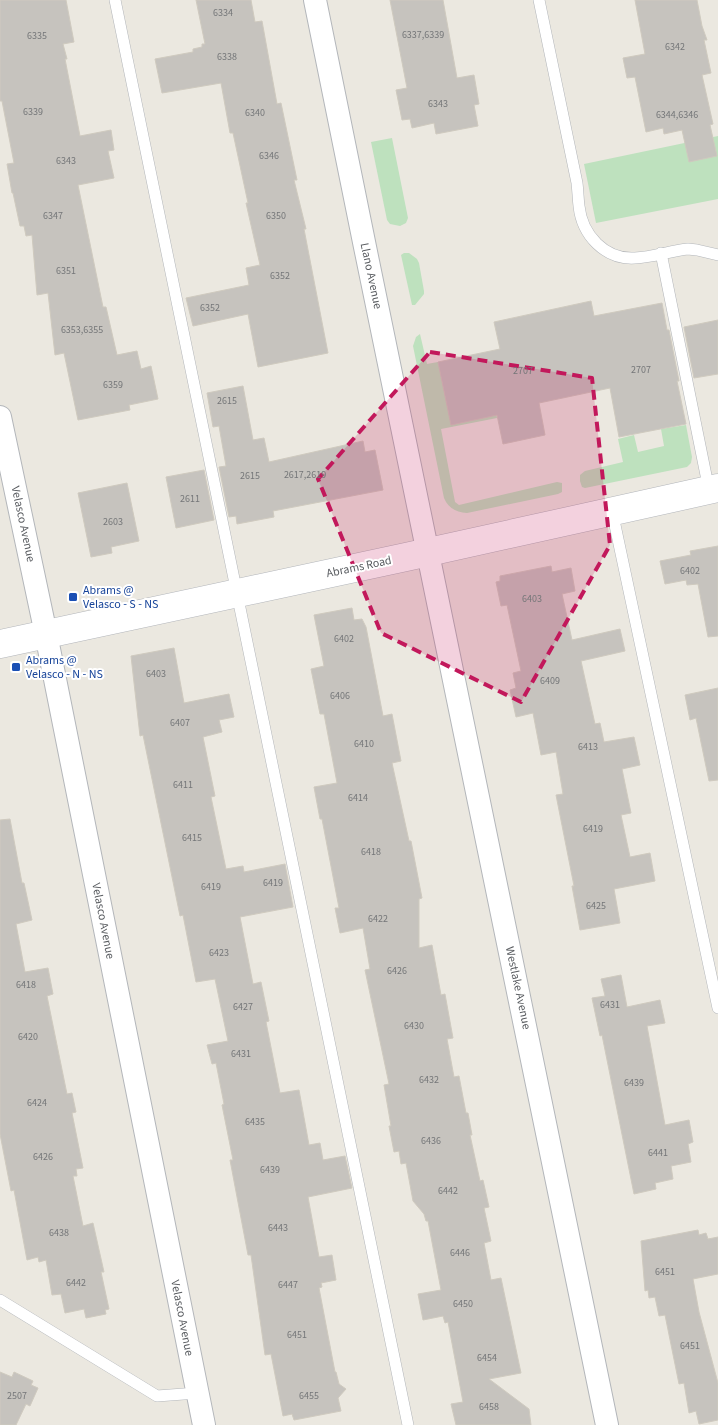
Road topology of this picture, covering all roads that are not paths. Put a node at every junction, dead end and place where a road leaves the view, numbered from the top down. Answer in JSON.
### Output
{"nodes":[{"id":1,"x":115,"y":0,"type":"edge"},
{"id":2,"x":315,"y":0,"type":"edge"},
{"id":3,"x":539,"y":0,"type":"edge"},
{"id":4,"x":661,"y":254,"type":"junction"},
{"id":5,"x":718,"y":255,"type":"edge"},
{"id":6,"x":0,"y":417,"type":"edge"},
{"id":7,"x":714,"y":489,"type":"edge"},
{"id":8,"x":612,"y":512,"type":"junction"},
{"id":9,"x":428,"y":552,"type":"junction"},
{"id":10,"x":237,"y":593,"type":"junction"},
{"id":11,"x":46,"y":634,"type":"junction"},
{"id":12,"x":0,"y":644,"type":"edge"},
{"id":13,"x":718,"y":1008,"type":"edge"},
{"id":14,"x":0,"y":1300,"type":"edge"},
{"id":15,"x":197,"y":1393,"type":"junction"},
{"id":16,"x":204,"y":1425,"type":"edge"},
{"id":17,"x":408,"y":1425,"type":"edge"},
{"id":18,"x":608,"y":1425,"type":"edge"}],
"edges":[{"from":1,"to":10,"type":"lane"},
{"from":2,"to":9,"type":"street","name":"Llano Avenue"},
{"from":3,"to":4,"type":"lane"},
{"from":4,"to":5,"type":"lane"},
{"from":4,"to":7,"type":"lane"},
{"from":6,"to":11,"type":"street","name":"Velasco Avenue"},
{"from":7,"to":8,"type":"main road","name":"Abrams Road"},
{"from":8,"to":9,"type":"main road","name":"Abrams Road"},
{"from":8,"to":13,"type":"lane"},
{"from":9,"to":10,"type":"main road","name":"Abrams Road"},
{"from":9,"to":18,"type":"street","name":"Westlake Avenue"},
{"from":10,"to":11,"type":"main road","name":"Abrams Road"},
{"from":10,"to":17,"type":"lane"},
{"from":11,"to":12,"type":"main road","name":"Abrams Road"},
{"from":11,"to":15,"type":"street","name":"Velasco Avenue"},
{"from":14,"to":15,"type":"lane"},
{"from":15,"to":16,"type":"street","name":"Velasco Avenue"}]}
